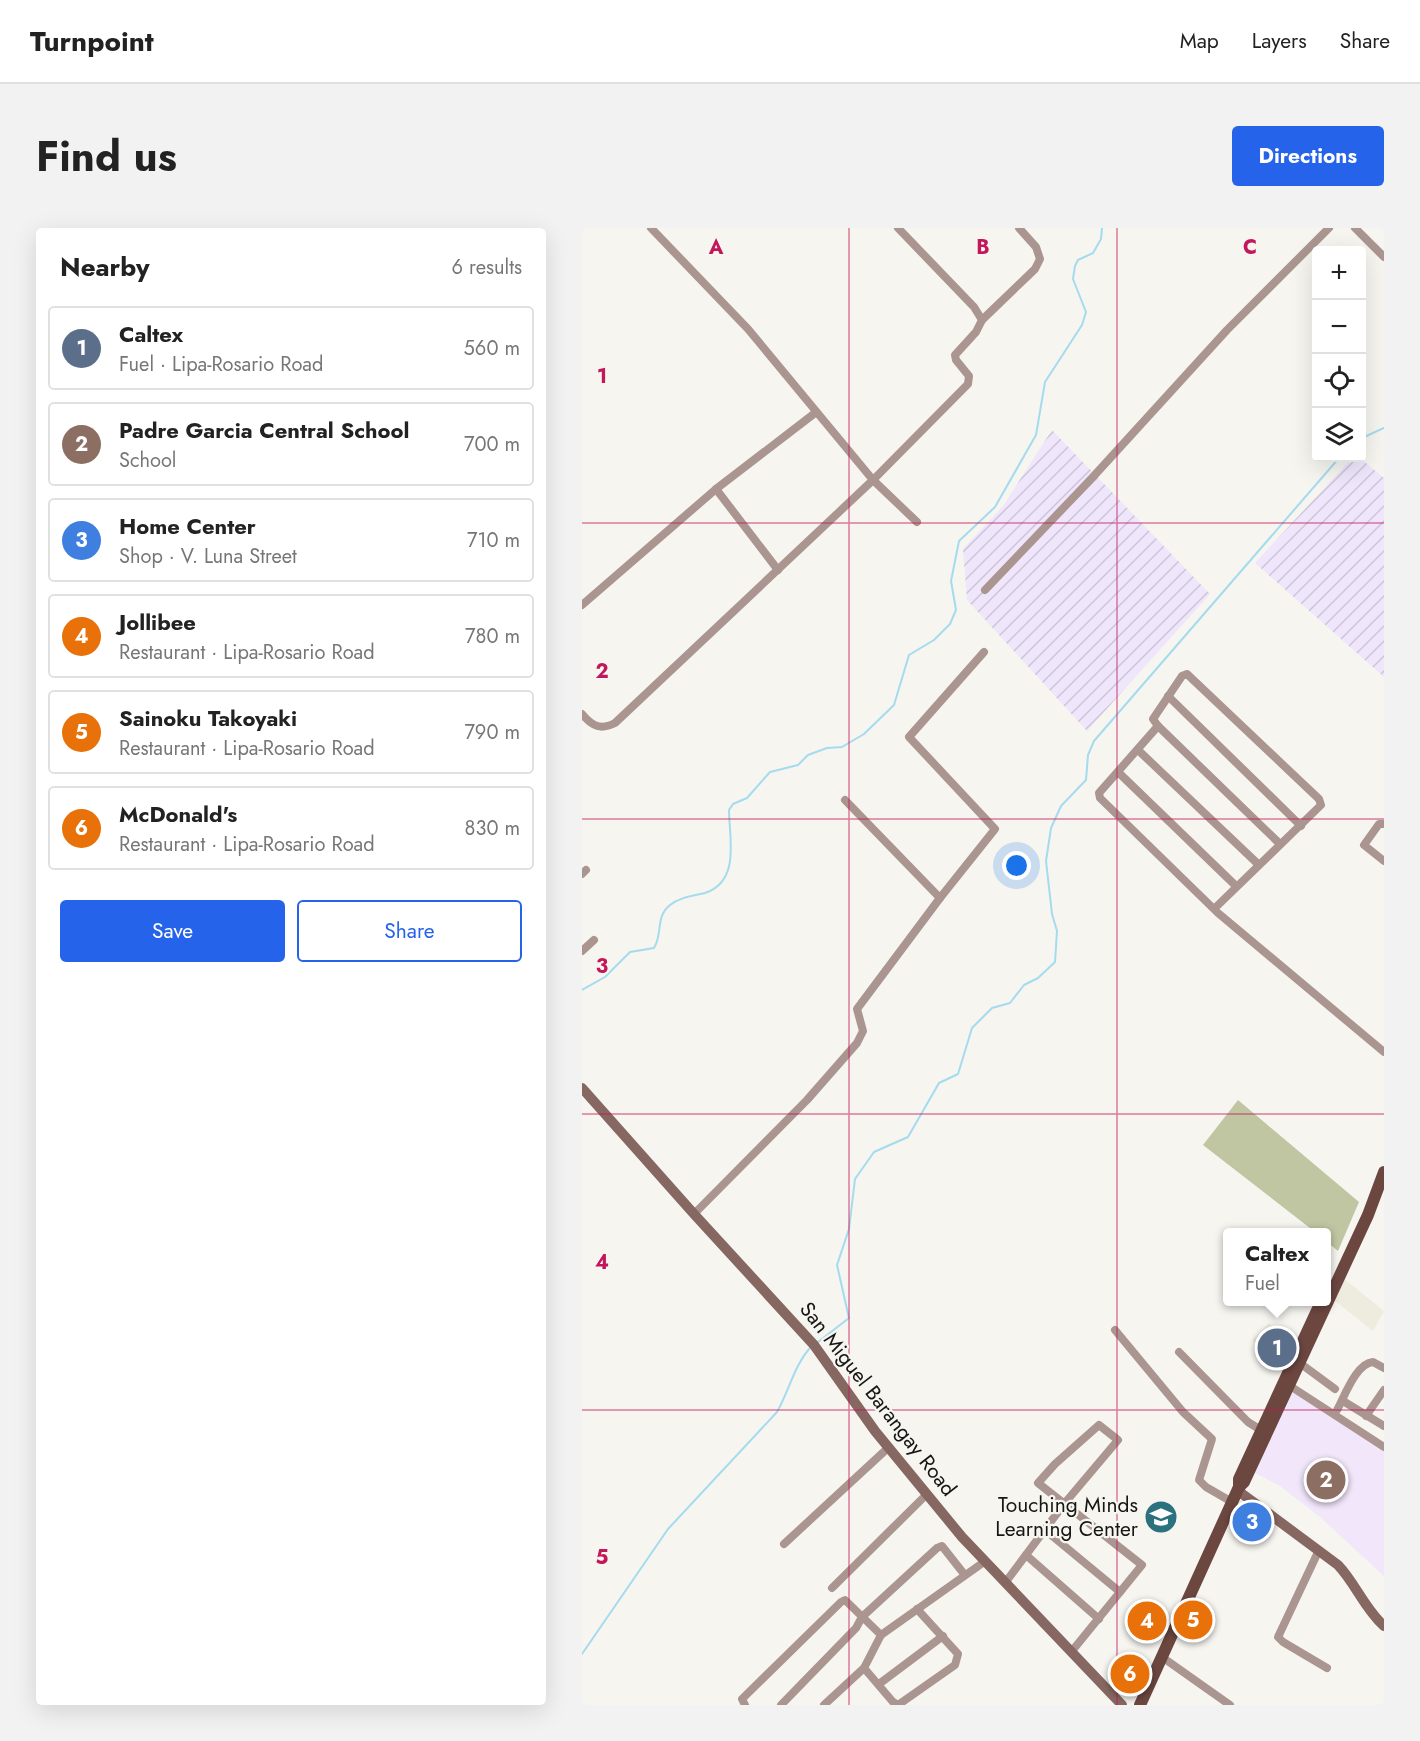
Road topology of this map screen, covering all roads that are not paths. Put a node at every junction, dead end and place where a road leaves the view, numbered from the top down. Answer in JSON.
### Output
{"nodes":[{"id":1,"x":651,"y":228,"type":"edge"},
{"id":2,"x":898,"y":228,"type":"edge"},
{"id":3,"x":1019,"y":228,"type":"edge"},
{"id":4,"x":1327,"y":228,"type":"edge"},
{"id":5,"x":1355,"y":228,"type":"edge"},
{"id":6,"x":1384,"y":257,"type":"edge"},
{"id":7,"x":982,"y":320,"type":"junction"},
{"id":8,"x":815,"y":413,"type":"junction"},
{"id":9,"x":873,"y":480,"type":"junction"},
{"id":10,"x":716,"y":489,"type":"junction"},
{"id":11,"x":917,"y":522,"type":"dead end"},
{"id":12,"x":778,"y":570,"type":"junction"},
{"id":13,"x":985,"y":590,"type":"dead end"},
{"id":14,"x":582,"y":605,"type":"edge"},
{"id":15,"x":984,"y":652,"type":"dead end"},
{"id":16,"x":1168,"y":696,"type":"junction"},
{"id":17,"x":582,"y":714,"type":"edge"},
{"id":18,"x":1158,"y":726,"type":"junction"},
{"id":19,"x":1138,"y":750,"type":"junction"},
{"id":20,"x":1118,"y":772,"type":"junction"},
{"id":21,"x":845,"y":800,"type":"dead end"},
{"id":22,"x":1384,"y":824,"type":"edge"},
{"id":23,"x":1301,"y":826,"type":"junction"},
{"id":24,"x":1280,"y":844,"type":"junction"},
{"id":25,"x":1384,"y":861,"type":"edge"},
{"id":26,"x":1259,"y":865,"type":"junction"},
{"id":27,"x":1236,"y":886,"type":"junction"},
{"id":28,"x":940,"y":898,"type":"junction"},
{"id":29,"x":1215,"y":908,"type":"junction"},
{"id":30,"x":594,"y":940,"type":"dead end"},
{"id":31,"x":582,"y":951,"type":"edge"},
{"id":32,"x":1384,"y":1052,"type":"edge"},
{"id":33,"x":582,"y":1088,"type":"edge"},
{"id":34,"x":1384,"y":1172,"type":"edge"},
{"id":35,"x":1372,"y":1198,"type":"junction"},
{"id":36,"x":694,"y":1215,"type":"junction"},
{"id":37,"x":1331,"y":1278,"type":"edge"},
{"id":38,"x":1331,"y":1292,"type":"edge"},
{"id":39,"x":1319,"y":1306,"type":"edge"},
{"id":40,"x":1324,"y":1306,"type":"edge"},
{"id":41,"x":1114,"y":1330,"type":"dead end"},
{"id":42,"x":1179,"y":1353,"type":"dead end"},
{"id":43,"x":1298,"y":1361,"type":"junction"},
{"id":44,"x":1384,"y":1368,"type":"edge"},
{"id":45,"x":1287,"y":1384,"type":"junction"},
{"id":46,"x":1384,"y":1390,"type":"edge"},
{"id":47,"x":1343,"y":1398,"type":"junction"},
{"id":48,"x":1337,"y":1410,"type":"dead end"},
{"id":49,"x":1366,"y":1416,"type":"junction"},
{"id":50,"x":1384,"y":1426,"type":"edge"},
{"id":51,"x":1264,"y":1432,"type":"junction"},
{"id":52,"x":1384,"y":1447,"type":"edge"},
{"id":53,"x":889,"y":1448,"type":"junction"},
{"id":54,"x":1238,"y":1489,"type":"junction"},
{"id":55,"x":927,"y":1494,"type":"junction"},
{"id":56,"x":1232,"y":1502,"type":"junction"},
{"id":57,"x":1064,"y":1504,"type":"junction"},
{"id":58,"x":1045,"y":1530,"type":"junction"},
{"id":59,"x":783,"y":1544,"type":"dead end"},
{"id":60,"x":1319,"y":1550,"type":"junction"},
{"id":61,"x":1026,"y":1555,"type":"junction"},
{"id":62,"x":981,"y":1560,"type":"junction"},
{"id":63,"x":966,"y":1572,"type":"junction"},
{"id":64,"x":1005,"y":1583,"type":"junction"},
{"id":65,"x":832,"y":1588,"type":"dead end"},
{"id":66,"x":1120,"y":1592,"type":"junction"},
{"id":67,"x":917,"y":1609,"type":"junction"},
{"id":68,"x":862,"y":1617,"type":"junction"},
{"id":69,"x":1099,"y":1618,"type":"junction"},
{"id":70,"x":1384,"y":1626,"type":"edge"},
{"id":71,"x":880,"y":1635,"type":"junction"},
{"id":72,"x":943,"y":1636,"type":"junction"},
{"id":73,"x":1072,"y":1651,"type":"junction"},
{"id":74,"x":1162,"y":1657,"type":"junction"},
{"id":75,"x":864,"y":1668,"type":"junction"},
{"id":76,"x":1327,"y":1668,"type":"dead end"},
{"id":77,"x":879,"y":1684,"type":"junction"},
{"id":78,"x":745,"y":1705,"type":"edge"},
{"id":79,"x":781,"y":1705,"type":"edge"},
{"id":80,"x":824,"y":1705,"type":"edge"},
{"id":81,"x":1122,"y":1705,"type":"edge"},
{"id":82,"x":1140,"y":1705,"type":"edge"},
{"id":83,"x":1230,"y":1705,"type":"edge"}],
"edges":[{"from":1,"to":8,"type":"street"},
{"from":2,"to":7,"type":"street"},
{"from":3,"to":7,"type":"street"},
{"from":4,"to":13,"type":"street"},
{"from":5,"to":6,"type":"street"},
{"from":7,"to":9,"type":"street"},
{"from":8,"to":9,"type":"street"},
{"from":8,"to":10,"type":"street"},
{"from":9,"to":11,"type":"street"},
{"from":9,"to":12,"type":"street"},
{"from":10,"to":12,"type":"street"},
{"from":10,"to":14,"type":"street"},
{"from":12,"to":17,"type":"street"},
{"from":15,"to":28,"type":"street"},
{"from":16,"to":18,"type":"street"},
{"from":16,"to":23,"type":"street"},
{"from":16,"to":23,"type":"street"},
{"from":18,"to":19,"type":"street"},
{"from":18,"to":24,"type":"street"},
{"from":19,"to":20,"type":"street"},
{"from":19,"to":26,"type":"street"},
{"from":20,"to":27,"type":"street"},
{"from":20,"to":29,"type":"street"},
{"from":21,"to":28,"type":"street"},
{"from":22,"to":25,"type":"street"},
{"from":23,"to":24,"type":"street"},
{"from":24,"to":26,"type":"street"},
{"from":26,"to":27,"type":"street"},
{"from":27,"to":29,"type":"street"},
{"from":28,"to":36,"type":"street"},
{"from":29,"to":32,"type":"street"},
{"from":30,"to":31,"type":"street"},
{"from":33,"to":36,"type":"street","name":"San Miguel Barangay Road"},
{"from":34,"to":35,"type":"main road"},
{"from":35,"to":37,"type":"main road"},
{"from":35,"to":38,"type":"main road"},
{"from":36,"to":53,"type":"street","name":"San Miguel Barangay Road"},
{"from":39,"to":43,"type":"main road"},
{"from":40,"to":43,"type":"main road"},
{"from":41,"to":56,"type":"street"},
{"from":42,"to":51,"type":"street"},
{"from":43,"to":45,"type":"main road"},
{"from":43,"to":47,"type":"street"},
{"from":44,"to":47,"type":"street"},
{"from":45,"to":51,"type":"main road"},
{"from":45,"to":52,"type":"street"},
{"from":46,"to":49,"type":"street"},
{"from":47,"to":48,"type":"street"},
{"from":47,"to":49,"type":"street"},
{"from":49,"to":50,"type":"street"},
{"from":51,"to":54,"type":"main road"},
{"from":53,"to":55,"type":"street","name":"San Miguel Barangay Road"},
{"from":53,"to":59,"type":"street"},
{"from":54,"to":56,"type":"main road"},
{"from":54,"to":60,"type":"street"},
{"from":55,"to":62,"type":"street","name":"San Miguel Barangay Road"},
{"from":55,"to":65,"type":"street"},
{"from":56,"to":74,"type":"main road"},
{"from":57,"to":57,"type":"street"},
{"from":57,"to":58,"type":"street"},
{"from":57,"to":66,"type":"street"},
{"from":58,"to":61,"type":"street"},
{"from":58,"to":66,"type":"street"},
{"from":60,"to":70,"type":"street"},
{"from":60,"to":76,"type":"street"},
{"from":61,"to":64,"type":"street"},
{"from":61,"to":69,"type":"street"},
{"from":62,"to":63,"type":"street"},
{"from":62,"to":64,"type":"street","name":"San Miguel Barangay Road"},
{"from":63,"to":67,"type":"street"},
{"from":63,"to":68,"type":"street"},
{"from":64,"to":73,"type":"street","name":"San Miguel Barangay Road"},
{"from":66,"to":69,"type":"street"},
{"from":67,"to":71,"type":"street"},
{"from":67,"to":72,"type":"street"},
{"from":68,"to":71,"type":"street"},
{"from":68,"to":78,"type":"street"},
{"from":68,"to":79,"type":"street"},
{"from":69,"to":73,"type":"street"},
{"from":71,"to":75,"type":"street"},
{"from":72,"to":77,"type":"street"},
{"from":72,"to":77,"type":"street"},
{"from":73,"to":81,"type":"street","name":"San Miguel Barangay Road"},
{"from":74,"to":82,"type":"main road"},
{"from":74,"to":83,"type":"street"},
{"from":75,"to":77,"type":"street"},
{"from":75,"to":80,"type":"street"}]}
